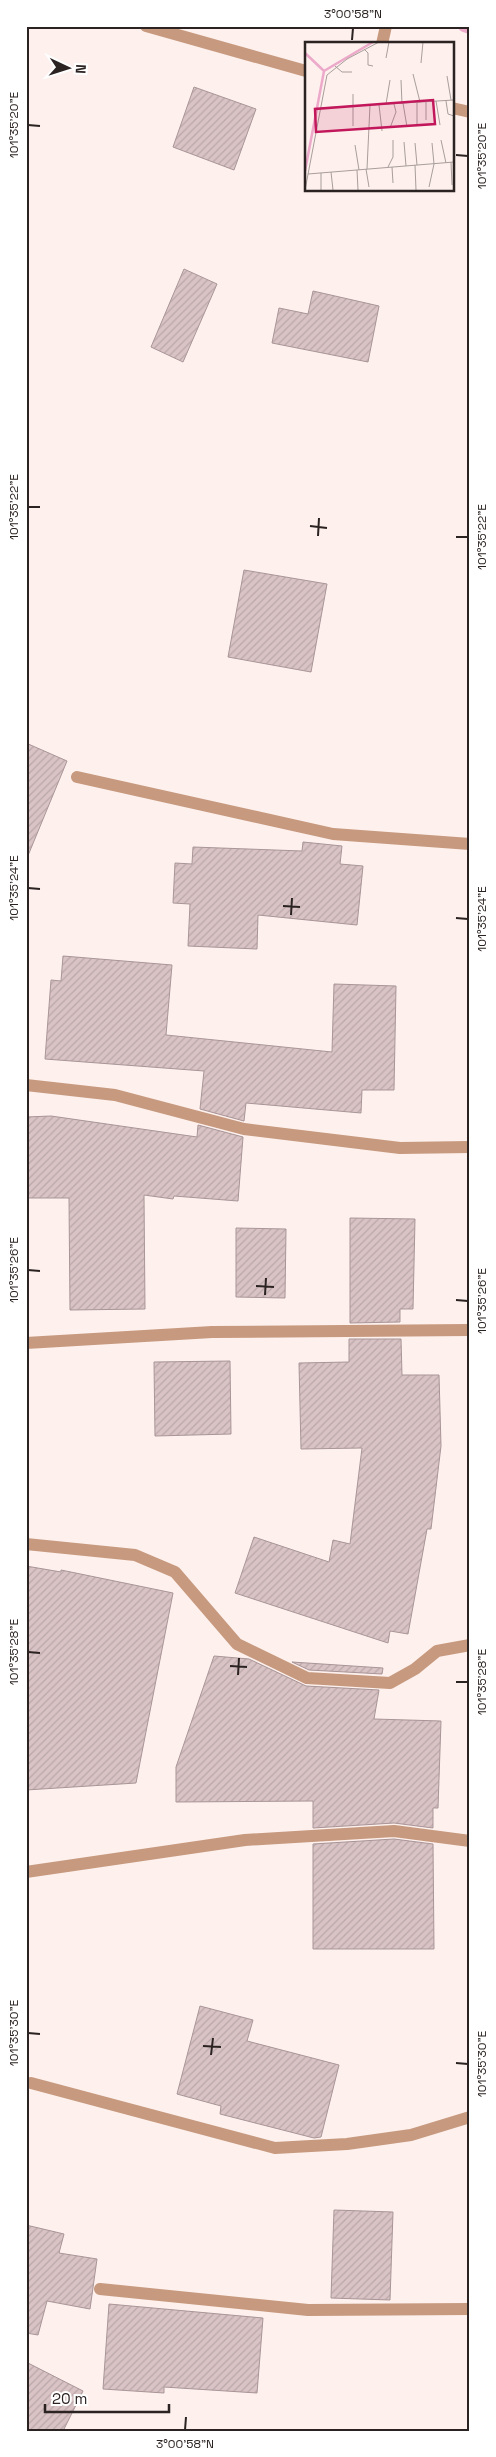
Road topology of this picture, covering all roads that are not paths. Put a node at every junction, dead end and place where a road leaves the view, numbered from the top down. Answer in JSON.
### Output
{"nodes":[{"id":1,"x":146,"y":26,"type":"edge"},
{"id":2,"x":386,"y":26,"type":"edge"},
{"id":3,"x":382,"y":42,"type":"edge"},
{"id":4,"x":305,"y":71,"type":"edge"},
{"id":5,"x":454,"y":108,"type":"edge"},
{"id":6,"x":470,"y":112,"type":"edge"},
{"id":7,"x":76,"y":777,"type":"dead end"},
{"id":8,"x":470,"y":844,"type":"edge"},
{"id":9,"x":26,"y":1085,"type":"edge"},
{"id":10,"x":470,"y":1147,"type":"edge"},
{"id":11,"x":470,"y":1330,"type":"edge"},
{"id":12,"x":26,"y":1343,"type":"edge"},
{"id":13,"x":26,"y":1544,"type":"edge"},
{"id":14,"x":470,"y":1645,"type":"edge"},
{"id":15,"x":470,"y":1841,"type":"edge"},
{"id":16,"x":26,"y":1872,"type":"edge"},
{"id":17,"x":31,"y":2083,"type":"dead end"},
{"id":18,"x":470,"y":2117,"type":"edge"},
{"id":19,"x":100,"y":2289,"type":"dead end"},
{"id":20,"x":470,"y":2309,"type":"edge"}],
"edges":[{"from":1,"to":4,"type":"street"},
{"from":2,"to":3,"type":"street"},
{"from":5,"to":6,"type":"street"},
{"from":7,"to":8,"type":"street"},
{"from":9,"to":10,"type":"street"},
{"from":11,"to":12,"type":"street"},
{"from":13,"to":14,"type":"street"},
{"from":15,"to":16,"type":"street"},
{"from":17,"to":18,"type":"street"},
{"from":19,"to":20,"type":"street"}]}
